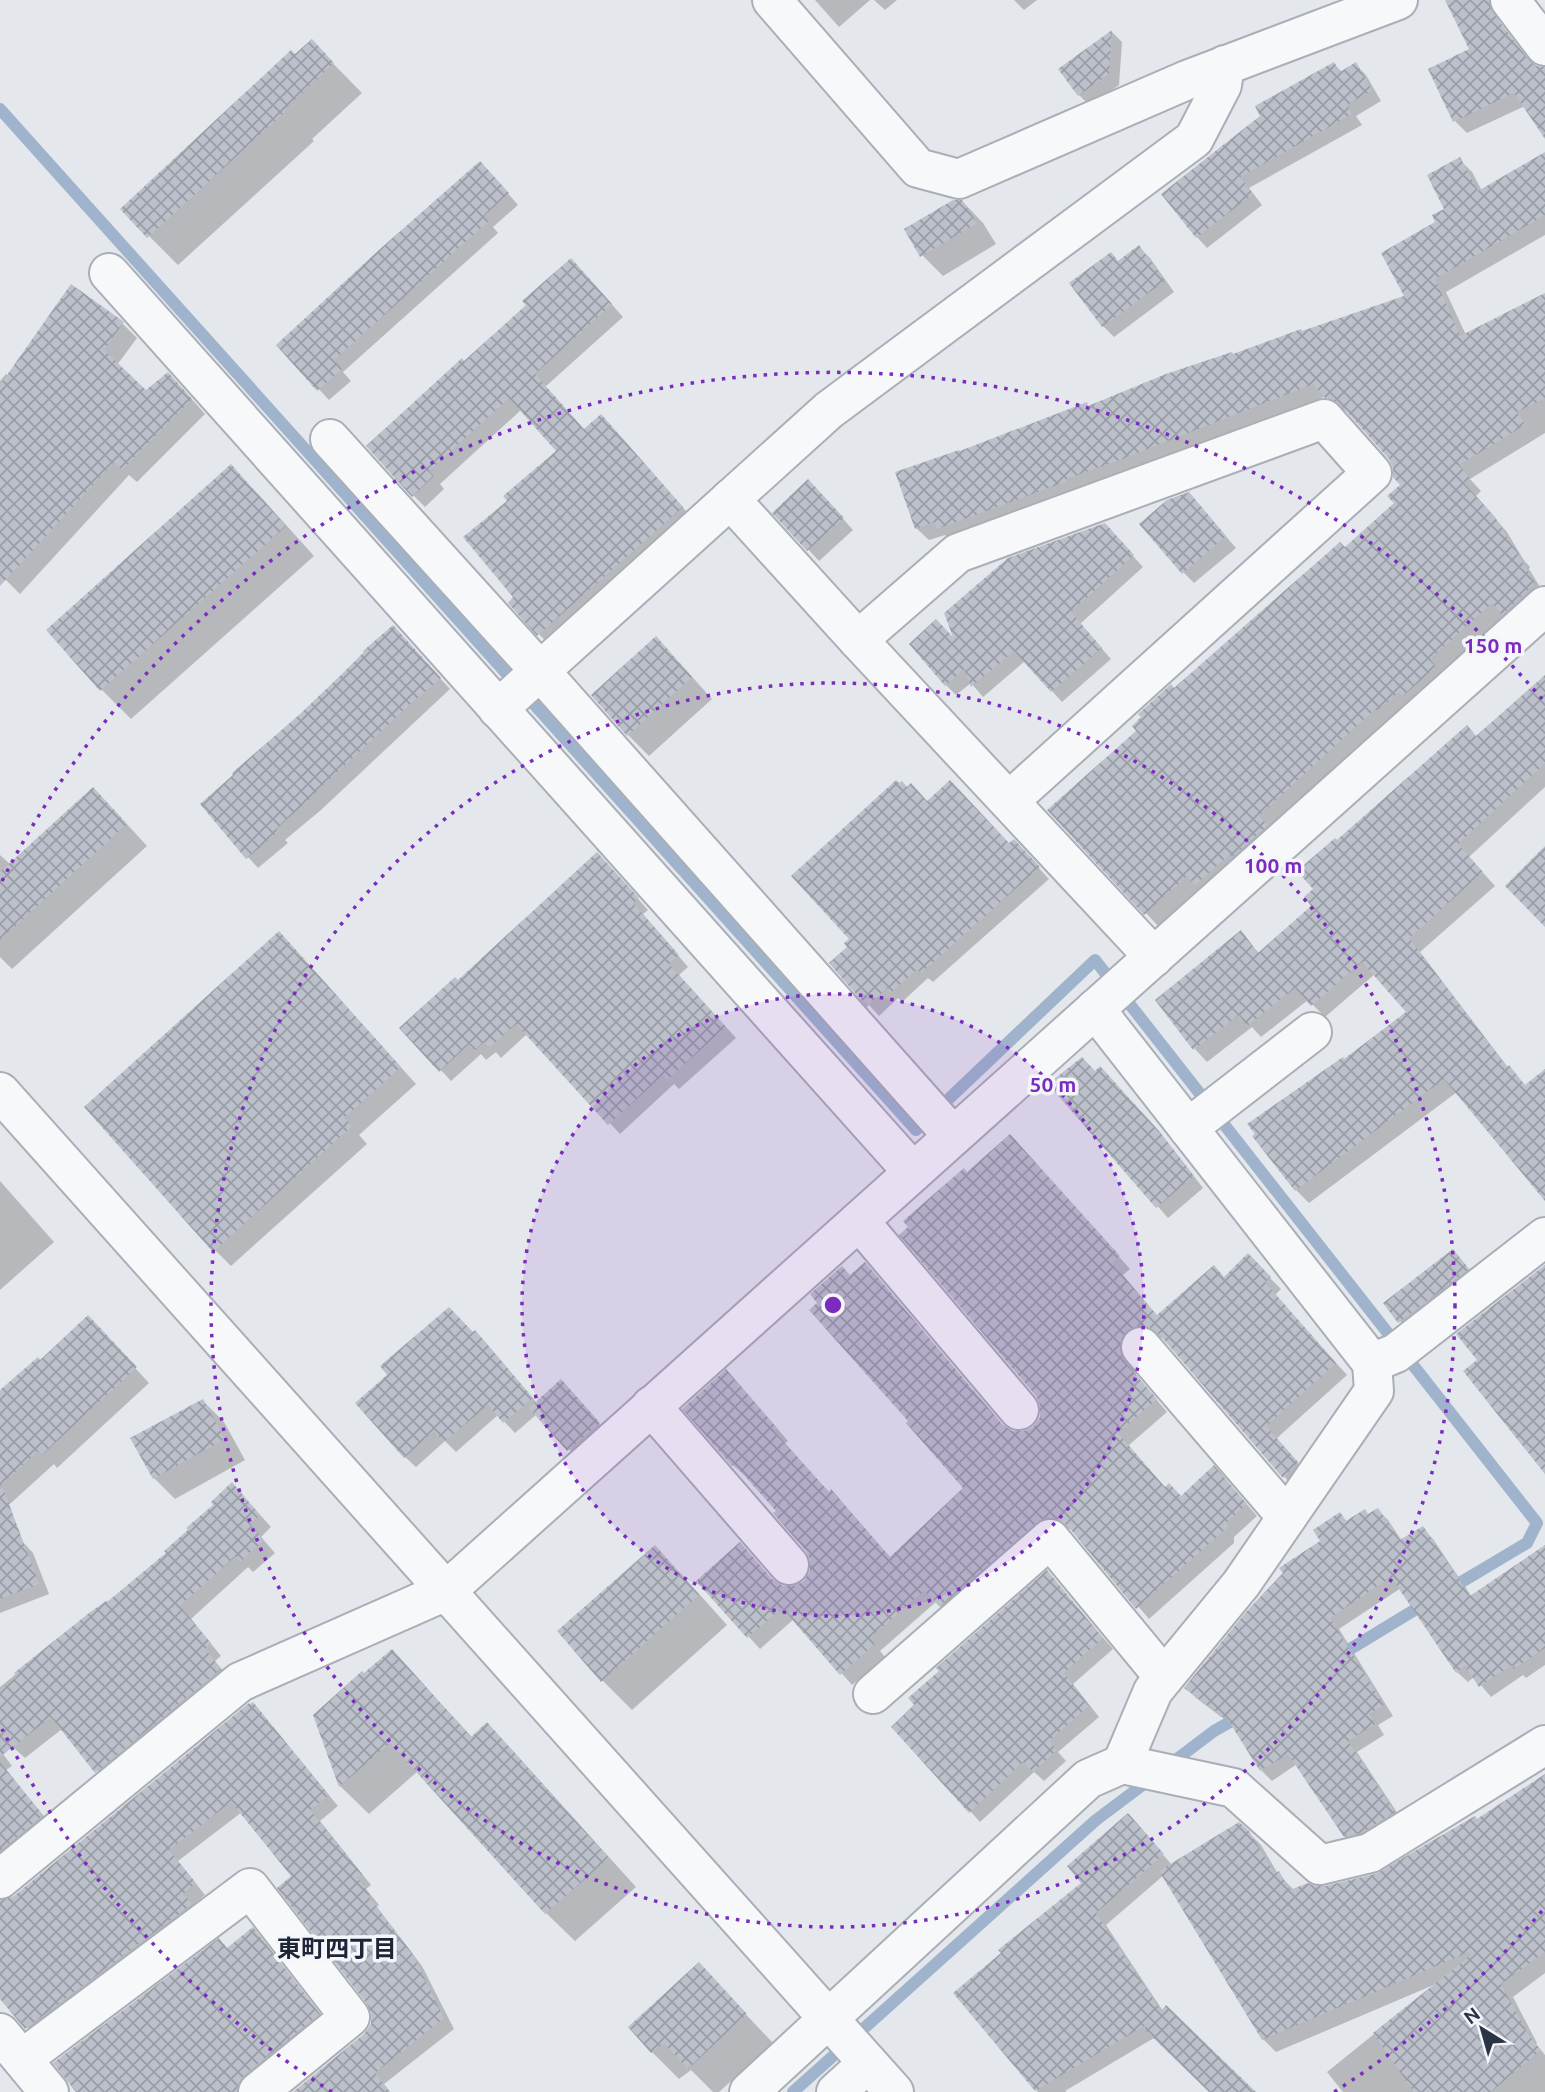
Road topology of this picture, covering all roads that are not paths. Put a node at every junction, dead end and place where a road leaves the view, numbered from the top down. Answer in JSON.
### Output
{"nodes":[{"id":1,"x":772,"y":0,"type":"edge"},
{"id":2,"x":1398,"y":0,"type":"edge"},
{"id":3,"x":1510,"y":0,"type":"edge"},
{"id":4,"x":1545,"y":47,"type":"edge"},
{"id":5,"x":1225,"y":65,"type":"junction"},
{"id":6,"x":109,"y":273,"type":"dead end"},
{"id":7,"x":330,"y":439,"type":"dead end"},
{"id":8,"x":730,"y":499,"type":"junction"},
{"id":9,"x":1545,"y":606,"type":"edge"},
{"id":10,"x":858,"y":640,"type":"junction"},
{"id":11,"x":540,"y":671,"type":"junction"},
{"id":12,"x":498,"y":709,"type":"junction"},
{"id":13,"x":1009,"y":801,"type":"junction"},
{"id":14,"x":1154,"y":957,"type":"junction"},
{"id":15,"x":1095,"y":1009,"type":"junction"},
{"id":16,"x":1312,"y":1032,"type":"dead end"},
{"id":17,"x":0,"y":1092,"type":"edge"},
{"id":18,"x":1188,"y":1128,"type":"junction"},
{"id":19,"x":953,"y":1136,"type":"junction"},
{"id":20,"x":914,"y":1172,"type":"junction"},
{"id":21,"x":859,"y":1221,"type":"junction"},
{"id":22,"x":1545,"y":1237,"type":"edge"},
{"id":23,"x":1141,"y":1347,"type":"dead end"},
{"id":24,"x":1372,"y":1363,"type":"junction"},
{"id":25,"x":652,"y":1406,"type":"junction"},
{"id":26,"x":1019,"y":1410,"type":"dead end"},
{"id":27,"x":1287,"y":1517,"type":"junction"},
{"id":28,"x":789,"y":1565,"type":"dead end"},
{"id":29,"x":446,"y":1591,"type":"junction"},
{"id":30,"x":1164,"y":1678,"type":"junction"},
{"id":31,"x":873,"y":1695,"type":"dead end"},
{"id":32,"x":1545,"y":1745,"type":"edge"},
{"id":33,"x":1122,"y":1765,"type":"junction"},
{"id":34,"x":0,"y":1879,"type":"edge"},
{"id":35,"x":829,"y":2019,"type":"junction"},
{"id":36,"x":11,"y":2046,"type":"edge"},
{"id":37,"x":868,"y":2063,"type":"junction"},
{"id":38,"x":49,"y":2092,"type":"edge"},
{"id":39,"x":258,"y":2092,"type":"edge"},
{"id":40,"x":749,"y":2092,"type":"edge"},
{"id":41,"x":836,"y":2092,"type":"edge"},
{"id":42,"x":894,"y":2092,"type":"edge"}],
"edges":[{"from":1,"to":5,"type":"street"},
{"from":2,"to":5,"type":"street"},
{"from":3,"to":4,"type":"street"},
{"from":5,"to":8,"type":"street"},
{"from":6,"to":12,"type":"street"},
{"from":7,"to":11,"type":"street"},
{"from":8,"to":10,"type":"street"},
{"from":8,"to":11,"type":"street"},
{"from":9,"to":14,"type":"street"},
{"from":10,"to":13,"type":"street"},
{"from":10,"to":13,"type":"street"},
{"from":11,"to":12,"type":"street"},
{"from":11,"to":19,"type":"street"},
{"from":12,"to":20,"type":"street"},
{"from":13,"to":14,"type":"street"},
{"from":14,"to":15,"type":"street"},
{"from":15,"to":18,"type":"street"},
{"from":15,"to":19,"type":"street"},
{"from":16,"to":18,"type":"street"},
{"from":17,"to":29,"type":"street"},
{"from":18,"to":24,"type":"street"},
{"from":19,"to":20,"type":"street"},
{"from":20,"to":21,"type":"street"},
{"from":21,"to":25,"type":"street"},
{"from":21,"to":26,"type":"street"},
{"from":22,"to":24,"type":"street"},
{"from":23,"to":27,"type":"street"},
{"from":24,"to":27,"type":"street"},
{"from":25,"to":28,"type":"street"},
{"from":25,"to":29,"type":"street"},
{"from":27,"to":30,"type":"street"},
{"from":29,"to":34,"type":"street"},
{"from":29,"to":35,"type":"street"},
{"from":30,"to":31,"type":"street"},
{"from":30,"to":33,"type":"street"},
{"from":32,"to":33,"type":"street"},
{"from":33,"to":35,"type":"street"},
{"from":35,"to":37,"type":"street"},
{"from":35,"to":40,"type":"street"},
{"from":36,"to":38,"type":"street"},
{"from":36,"to":39,"type":"street"},
{"from":37,"to":41,"type":"street"},
{"from":37,"to":42,"type":"street"}]}
